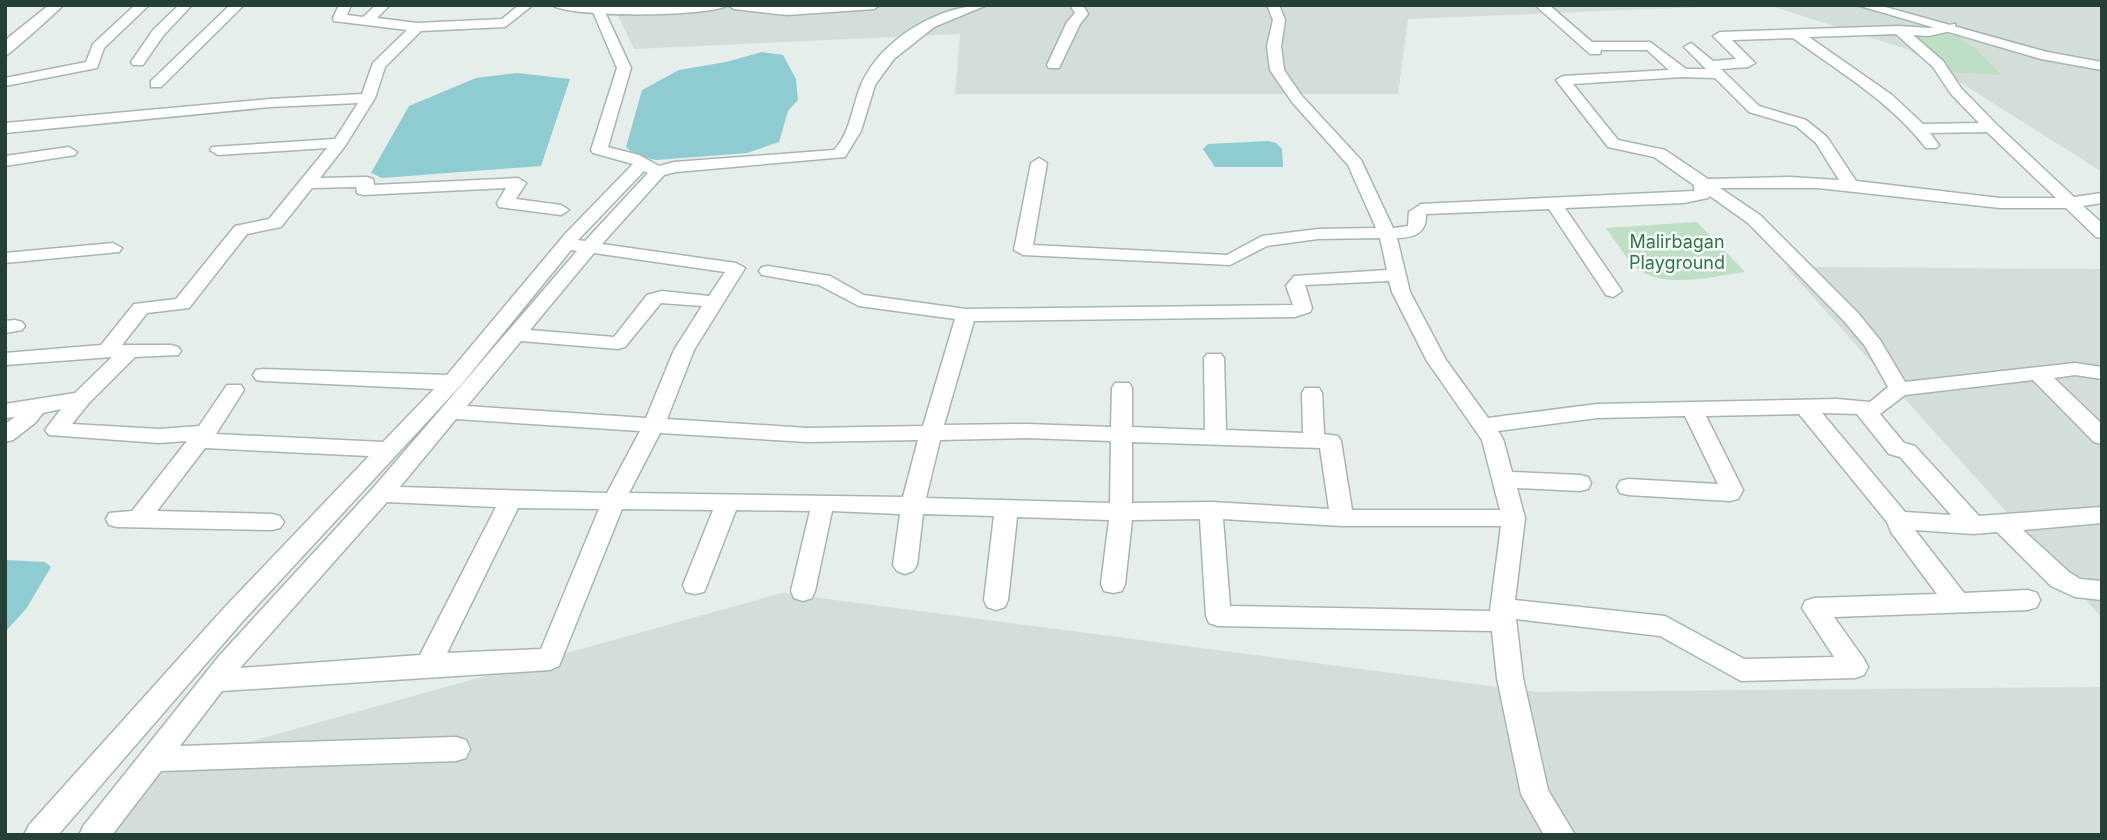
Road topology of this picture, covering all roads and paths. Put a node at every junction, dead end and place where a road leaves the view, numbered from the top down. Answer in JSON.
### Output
{"nodes":[{"id":1,"x":57,"y":5,"type":"edge"},
{"id":2,"x":143,"y":5,"type":"edge"},
{"id":3,"x":186,"y":5,"type":"edge"},
{"id":4,"x":238,"y":5,"type":"edge"},
{"id":5,"x":345,"y":5,"type":"edge"},
{"id":6,"x":384,"y":5,"type":"edge"},
{"id":7,"x":527,"y":5,"type":"edge"},
{"id":8,"x":558,"y":5,"type":"edge"},
{"id":9,"x":722,"y":5,"type":"edge"},
{"id":10,"x":734,"y":5,"type":"edge"},
{"id":11,"x":874,"y":5,"type":"edge"},
{"id":12,"x":981,"y":5,"type":"edge"},
{"id":13,"x":1076,"y":5,"type":"edge"},
{"id":14,"x":1273,"y":5,"type":"edge"},
{"id":15,"x":1541,"y":5,"type":"edge"},
{"id":16,"x":1863,"y":5,"type":"edge"},
{"id":17,"x":599,"y":12,"type":"junction"},
{"id":18,"x":366,"y":21,"type":"junction"},
{"id":19,"x":417,"y":27,"type":"junction"},
{"id":20,"x":1950,"y":27,"type":"junction"},
{"id":21,"x":1899,"y":30,"type":"junction"},
{"id":22,"x":1796,"y":34,"type":"junction"},
{"id":23,"x":1691,"y":47,"type":"dead end"},
{"id":24,"x":6,"y":52,"type":"edge"},
{"id":25,"x":138,"y":62,"type":"dead end"},
{"id":26,"x":1054,"y":65,"type":"dead end"},
{"id":27,"x":2102,"y":66,"type":"edge"},
{"id":28,"x":1715,"y":69,"type":"junction"},
{"id":29,"x":1682,"y":73,"type":"junction"},
{"id":30,"x":5,"y":82,"type":"edge"},
{"id":31,"x":156,"y":84,"type":"dead end"},
{"id":32,"x":368,"y":98,"type":"junction"},
{"id":33,"x":1991,"y":127,"type":"junction"},
{"id":34,"x":5,"y":128,"type":"edge"},
{"id":35,"x":1920,"y":129,"type":"junction"},
{"id":36,"x":340,"y":143,"type":"junction"},
{"id":37,"x":1931,"y":145,"type":"dead end"},
{"id":38,"x":218,"y":150,"type":"dead end"},
{"id":39,"x":69,"y":152,"type":"dead end"},
{"id":40,"x":5,"y":161,"type":"edge"},
{"id":41,"x":1039,"y":163,"type":"dead end"},
{"id":42,"x":650,"y":167,"type":"junction"},
{"id":43,"x":307,"y":183,"type":"junction"},
{"id":44,"x":1702,"y":185,"type":"junction"},
{"id":45,"x":1852,"y":186,"type":"junction"},
{"id":46,"x":2102,"y":198,"type":"edge"},
{"id":47,"x":2070,"y":204,"type":"junction"},
{"id":48,"x":1555,"y":205,"type":"junction"},
{"id":49,"x":561,"y":210,"type":"dead end"},
{"id":50,"x":1387,"y":233,"type":"junction"},
{"id":51,"x":2102,"y":233,"type":"edge"},
{"id":52,"x":578,"y":245,"type":"junction"},
{"id":53,"x":113,"y":248,"type":"dead end"},
{"id":54,"x":5,"y":258,"type":"edge"},
{"id":55,"x":768,"y":271,"type":"dead end"},
{"id":56,"x":1398,"y":275,"type":"junction"},
{"id":57,"x":1613,"y":291,"type":"dead end"},
{"id":58,"x":714,"y":302,"type":"junction"},
{"id":59,"x":966,"y":316,"type":"junction"},
{"id":60,"x":515,"y":335,"type":"junction"},
{"id":61,"x":131,"y":349,"type":"junction"},
{"id":62,"x":107,"y":351,"type":"junction"},
{"id":63,"x":171,"y":351,"type":"dead end"},
{"id":64,"x":1214,"y":358,"type":"dead end"},
{"id":65,"x":5,"y":359,"type":"edge"},
{"id":66,"x":2102,"y":373,"type":"edge"},
{"id":67,"x":2038,"y":374,"type":"junction"},
{"id":68,"x":263,"y":375,"type":"dead end"},
{"id":69,"x":451,"y":383,"type":"junction"},
{"id":70,"x":1122,"y":388,"type":"dead end"},
{"id":71,"x":1899,"y":388,"type":"junction"},
{"id":72,"x":234,"y":390,"type":"dead end"},
{"id":73,"x":1312,"y":393,"type":"dead end"},
{"id":74,"x":82,"y":398,"type":"junction"},
{"id":75,"x":36,"y":408,"type":"junction"},
{"id":76,"x":1806,"y":408,"type":"junction"},
{"id":77,"x":1863,"y":408,"type":"junction"},
{"id":78,"x":1693,"y":410,"type":"junction"},
{"id":79,"x":5,"y":411,"type":"edge"},
{"id":80,"x":450,"y":412,"type":"junction"},
{"id":81,"x":654,"y":424,"type":"junction"},
{"id":82,"x":1483,"y":426,"type":"junction"},
{"id":83,"x":931,"y":433,"type":"junction"},
{"id":84,"x":5,"y":435,"type":"edge"},
{"id":85,"x":1122,"y":435,"type":"junction"},
{"id":86,"x":202,"y":437,"type":"junction"},
{"id":87,"x":2102,"y":437,"type":"edge"},
{"id":88,"x":1216,"y":438,"type":"junction"},
{"id":89,"x":1314,"y":440,"type":"junction"},
{"id":90,"x":388,"y":450,"type":"junction"},
{"id":91,"x":1502,"y":479,"type":"junction"},
{"id":92,"x":1580,"y":483,"type":"dead end"},
{"id":93,"x":1628,"y":486,"type":"dead end"},
{"id":94,"x":381,"y":494,"type":"junction"},
{"id":95,"x":511,"y":500,"type":"junction"},
{"id":96,"x":614,"y":501,"type":"junction"},
{"id":97,"x":728,"y":502,"type":"junction"},
{"id":98,"x":823,"y":503,"type":"junction"},
{"id":99,"x":912,"y":507,"type":"junction"},
{"id":100,"x":1006,"y":509,"type":"junction"},
{"id":101,"x":1210,"y":510,"type":"junction"},
{"id":102,"x":1121,"y":512,"type":"junction"},
{"id":103,"x":2102,"y":515,"type":"edge"},
{"id":104,"x":1342,"y":518,"type":"junction"},
{"id":105,"x":1514,"y":518,"type":"junction"},
{"id":106,"x":1899,"y":520,"type":"junction"},
{"id":107,"x":2000,"y":521,"type":"junction"},
{"id":108,"x":272,"y":522,"type":"dead end"},
{"id":109,"x":1973,"y":525,"type":"junction"},
{"id":110,"x":905,"y":565,"type":"dead end"},
{"id":111,"x":1113,"y":584,"type":"dead end"},
{"id":112,"x":695,"y":585,"type":"dead end"},
{"id":113,"x":803,"y":591,"type":"dead end"},
{"id":114,"x":2102,"y":591,"type":"edge"},
{"id":115,"x":996,"y":600,"type":"dead end"},
{"id":116,"x":2028,"y":600,"type":"dead end"},
{"id":117,"x":1958,"y":603,"type":"junction"},
{"id":118,"x":1503,"y":614,"type":"junction"},
{"id":119,"x":428,"y":665,"type":"junction"},
{"id":120,"x":215,"y":681,"type":"junction"},
{"id":121,"x":456,"y":749,"type":"dead end"},
{"id":122,"x":153,"y":759,"type":"junction"},
{"id":123,"x":39,"y":835,"type":"edge"},
{"id":124,"x":94,"y":835,"type":"edge"},
{"id":125,"x":1560,"y":835,"type":"edge"}],
"edges":[{"from":1,"to":24,"type":"street"},
{"from":2,"to":30,"type":"street"},
{"from":3,"to":25,"type":"street"},
{"from":4,"to":31,"type":"street"},
{"from":5,"to":18,"type":"street"},
{"from":6,"to":18,"type":"street"},
{"from":7,"to":19,"type":"street"},
{"from":8,"to":17,"type":"street"},
{"from":9,"to":17,"type":"street"},
{"from":10,"to":11,"type":"street"},
{"from":12,"to":42,"type":"street"},
{"from":13,"to":26,"type":"street"},
{"from":14,"to":50,"type":"street"},
{"from":15,"to":29,"type":"street"},
{"from":16,"to":20,"type":"street"},
{"from":17,"to":42,"type":"street"},
{"from":18,"to":19,"type":"street"},
{"from":19,"to":32,"type":"street"},
{"from":20,"to":21,"type":"street"},
{"from":20,"to":27,"type":"street"},
{"from":21,"to":22,"type":"street"},
{"from":21,"to":33,"type":"street"},
{"from":22,"to":28,"type":"street"},
{"from":22,"to":35,"type":"street"},
{"from":23,"to":28,"type":"street"},
{"from":28,"to":29,"type":"street"},
{"from":28,"to":45,"type":"street"},
{"from":29,"to":44,"type":"street"},
{"from":32,"to":34,"type":"street"},
{"from":32,"to":36,"type":"street"},
{"from":33,"to":35,"type":"street"},
{"from":33,"to":47,"type":"street"},
{"from":35,"to":37,"type":"street"},
{"from":36,"to":38,"type":"street"},
{"from":36,"to":43,"type":"street"},
{"from":39,"to":40,"type":"street"},
{"from":41,"to":50,"type":"street"},
{"from":42,"to":52,"type":"street"},
{"from":43,"to":49,"type":"street"},
{"from":43,"to":62,"type":"street"},
{"from":44,"to":45,"type":"street"},
{"from":44,"to":48,"type":"street"},
{"from":44,"to":71,"type":"street"},
{"from":45,"to":47,"type":"street"},
{"from":46,"to":47,"type":"street"},
{"from":47,"to":51,"type":"street"},
{"from":48,"to":50,"type":"street"},
{"from":48,"to":57,"type":"street"},
{"from":50,"to":56,"type":"street"},
{"from":52,"to":58,"type":"street"},
{"from":52,"to":60,"type":"street"},
{"from":52,"to":69,"type":"street"},
{"from":53,"to":54,"type":"street"},
{"from":55,"to":59,"type":"street"},
{"from":56,"to":59,"type":"street"},
{"from":56,"to":82,"type":"street"},
{"from":58,"to":60,"type":"street"},
{"from":58,"to":81,"type":"street"},
{"from":59,"to":83,"type":"street"},
{"from":60,"to":80,"type":"street"},
{"from":61,"to":62,"type":"street"},
{"from":61,"to":63,"type":"street"},
{"from":61,"to":74,"type":"street"},
{"from":62,"to":65,"type":"street"},
{"from":64,"to":88,"type":"street"},
{"from":66,"to":67,"type":"street"},
{"from":67,"to":71,"type":"street"},
{"from":67,"to":87,"type":"street"},
{"from":68,"to":69,"type":"street"},
{"from":69,"to":90,"type":"street"},
{"from":70,"to":85,"type":"street"},
{"from":71,"to":77,"type":"street"},
{"from":72,"to":86,"type":"street"},
{"from":73,"to":89,"type":"street"},
{"from":74,"to":75,"type":"street"},
{"from":74,"to":86,"type":"street"},
{"from":75,"to":79,"type":"street"},
{"from":75,"to":84,"type":"street"},
{"from":76,"to":77,"type":"street"},
{"from":76,"to":78,"type":"street"},
{"from":76,"to":106,"type":"street"},
{"from":77,"to":109,"type":"street"},
{"from":78,"to":82,"type":"street"},
{"from":78,"to":93,"type":"street"},
{"from":80,"to":81,"type":"street"},
{"from":80,"to":94,"type":"street"},
{"from":81,"to":83,"type":"street"},
{"from":81,"to":96,"type":"street"},
{"from":82,"to":91,"type":"street"},
{"from":83,"to":85,"type":"street"},
{"from":83,"to":99,"type":"street"},
{"from":85,"to":88,"type":"street"},
{"from":85,"to":102,"type":"street"},
{"from":86,"to":90,"type":"street"},
{"from":86,"to":108,"type":"street"},
{"from":88,"to":89,"type":"street"},
{"from":89,"to":104,"type":"street"},
{"from":90,"to":123,"type":"street"},
{"from":91,"to":92,"type":"street"},
{"from":91,"to":105,"type":"street"},
{"from":94,"to":95,"type":"street"},
{"from":94,"to":120,"type":"street"},
{"from":95,"to":96,"type":"street"},
{"from":95,"to":119,"type":"street"},
{"from":96,"to":97,"type":"street"},
{"from":96,"to":119,"type":"street"},
{"from":97,"to":98,"type":"street"},
{"from":97,"to":112,"type":"street"},
{"from":98,"to":99,"type":"street"},
{"from":98,"to":113,"type":"street"},
{"from":99,"to":100,"type":"street"},
{"from":99,"to":110,"type":"street"},
{"from":100,"to":102,"type":"street"},
{"from":100,"to":115,"type":"street"},
{"from":101,"to":102,"type":"street"},
{"from":101,"to":104,"type":"street"},
{"from":101,"to":118,"type":"street"},
{"from":102,"to":111,"type":"street"},
{"from":103,"to":107,"type":"street"},
{"from":104,"to":105,"type":"street"},
{"from":105,"to":118,"type":"street"},
{"from":106,"to":109,"type":"street"},
{"from":106,"to":117,"type":"street"},
{"from":107,"to":109,"type":"street"},
{"from":107,"to":114,"type":"street"},
{"from":116,"to":117,"type":"street"},
{"from":117,"to":118,"type":"street"},
{"from":118,"to":125,"type":"street"},
{"from":119,"to":120,"type":"street"},
{"from":120,"to":122,"type":"street"},
{"from":121,"to":122,"type":"street"},
{"from":122,"to":124,"type":"street"}]}
